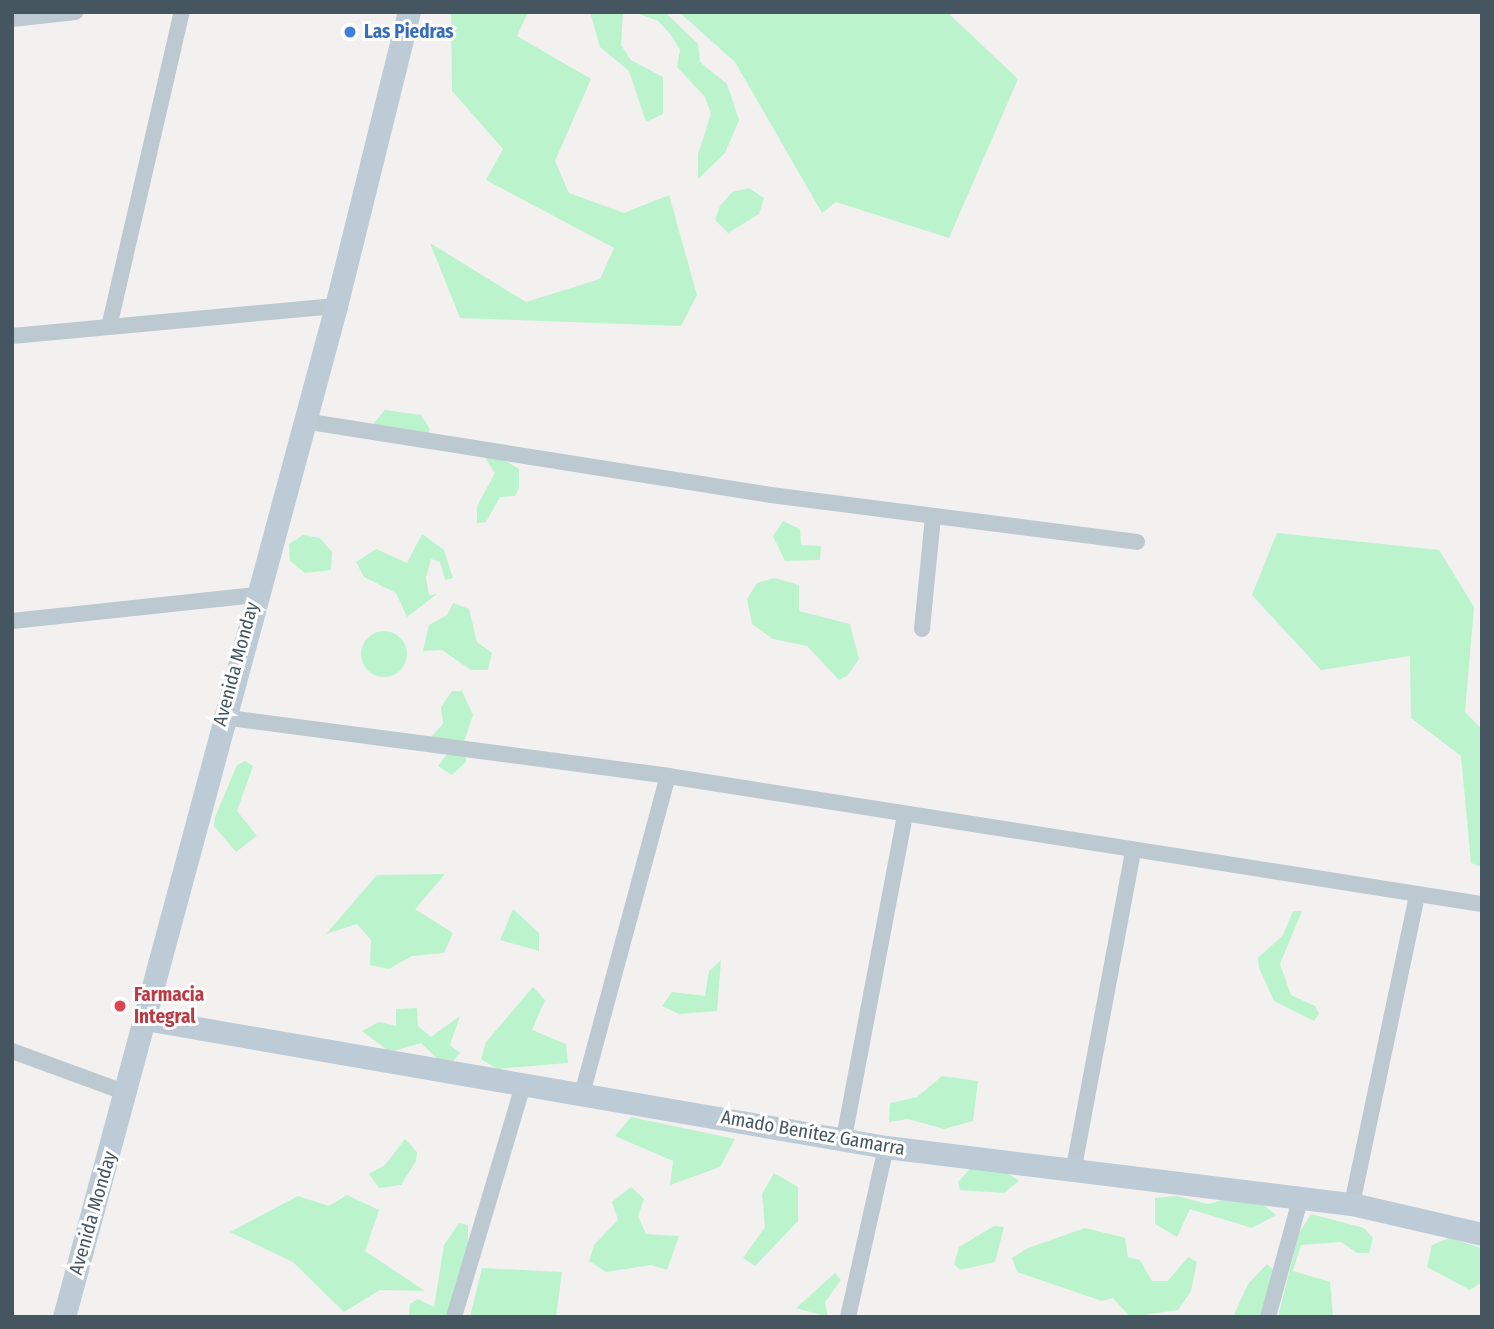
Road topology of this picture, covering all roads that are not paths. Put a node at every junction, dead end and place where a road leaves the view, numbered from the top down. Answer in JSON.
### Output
{"nodes":[{"id":1,"x":76,"y":12,"type":"edge"},
{"id":2,"x":182,"y":12,"type":"edge"},
{"id":3,"x":409,"y":12,"type":"edge"},
{"id":4,"x":12,"y":19,"type":"edge"},
{"id":5,"x":336,"y":306,"type":"junction"},
{"id":6,"x":109,"y":327,"type":"junction"},
{"id":7,"x":12,"y":336,"type":"edge"},
{"id":8,"x":304,"y":421,"type":"junction"},
{"id":9,"x":933,"y":517,"type":"junction"},
{"id":10,"x":1137,"y":542,"type":"dead end"},
{"id":11,"x":254,"y":595,"type":"junction"},
{"id":12,"x":12,"y":621,"type":"edge"},
{"id":13,"x":922,"y":629,"type":"dead end"},
{"id":14,"x":222,"y":716,"type":"junction"},
{"id":15,"x":668,"y":776,"type":"junction"},
{"id":16,"x":905,"y":815,"type":"junction"},
{"id":17,"x":1133,"y":851,"type":"junction"},
{"id":18,"x":1417,"y":896,"type":"junction"},
{"id":19,"x":1482,"y":904,"type":"edge"},
{"id":20,"x":145,"y":1019,"type":"junction"},
{"id":21,"x":12,"y":1051,"type":"edge"},
{"id":22,"x":523,"y":1085,"type":"junction"},
{"id":23,"x":127,"y":1093,"type":"junction"},
{"id":24,"x":582,"y":1094,"type":"junction"},
{"id":25,"x":844,"y":1138,"type":"junction"},
{"id":26,"x":886,"y":1147,"type":"junction"},
{"id":27,"x":1074,"y":1167,"type":"junction"},
{"id":28,"x":1301,"y":1196,"type":"junction"},
{"id":29,"x":1352,"y":1204,"type":"junction"},
{"id":30,"x":1482,"y":1234,"type":"edge"},
{"id":31,"x":64,"y":1317,"type":"edge"},
{"id":32,"x":454,"y":1317,"type":"edge"},
{"id":33,"x":848,"y":1317,"type":"edge"},
{"id":34,"x":1268,"y":1317,"type":"edge"}],
"edges":[{"from":1,"to":4,"type":"street"},
{"from":2,"to":6,"type":"street"},
{"from":3,"to":5,"type":"main road","name":"Avenida Monday"},
{"from":5,"to":6,"type":"street"},
{"from":5,"to":8,"type":"main road","name":"Avenida Monday"},
{"from":6,"to":7,"type":"street"},
{"from":8,"to":9,"type":"street"},
{"from":8,"to":11,"type":"main road","name":"Avenida Monday"},
{"from":9,"to":10,"type":"street"},
{"from":9,"to":13,"type":"street"},
{"from":11,"to":12,"type":"street"},
{"from":11,"to":14,"type":"main road","name":"Avenida Monday"},
{"from":14,"to":15,"type":"street"},
{"from":14,"to":20,"type":"main road","name":"Avenida Monday"},
{"from":15,"to":16,"type":"street"},
{"from":15,"to":24,"type":"street"},
{"from":16,"to":17,"type":"street"},
{"from":16,"to":25,"type":"street"},
{"from":17,"to":18,"type":"street"},
{"from":17,"to":27,"type":"street"},
{"from":18,"to":19,"type":"street"},
{"from":18,"to":29,"type":"street"},
{"from":20,"to":22,"type":"main road","name":"Amado Benítez Gamarra"},
{"from":20,"to":23,"type":"main road","name":"Avenida Monday"},
{"from":21,"to":23,"type":"street"},
{"from":22,"to":24,"type":"main road","name":"Amado Benítez Gamarra"},
{"from":22,"to":32,"type":"street"},
{"from":23,"to":31,"type":"main road","name":"Avenida Monday"},
{"from":24,"to":25,"type":"main road","name":"Amado Benítez Gamarra"},
{"from":25,"to":26,"type":"main road","name":"Amado Benítez Gamarra"},
{"from":26,"to":27,"type":"main road","name":"Amado Benítez Gamarra"},
{"from":26,"to":33,"type":"street"},
{"from":27,"to":28,"type":"main road","name":"Amado Benítez Gamarra"},
{"from":28,"to":29,"type":"main road","name":"Amado Benítez Gamarra"},
{"from":28,"to":34,"type":"street"},
{"from":29,"to":30,"type":"main road","name":"Amado Benítez Gamarra"}]}
